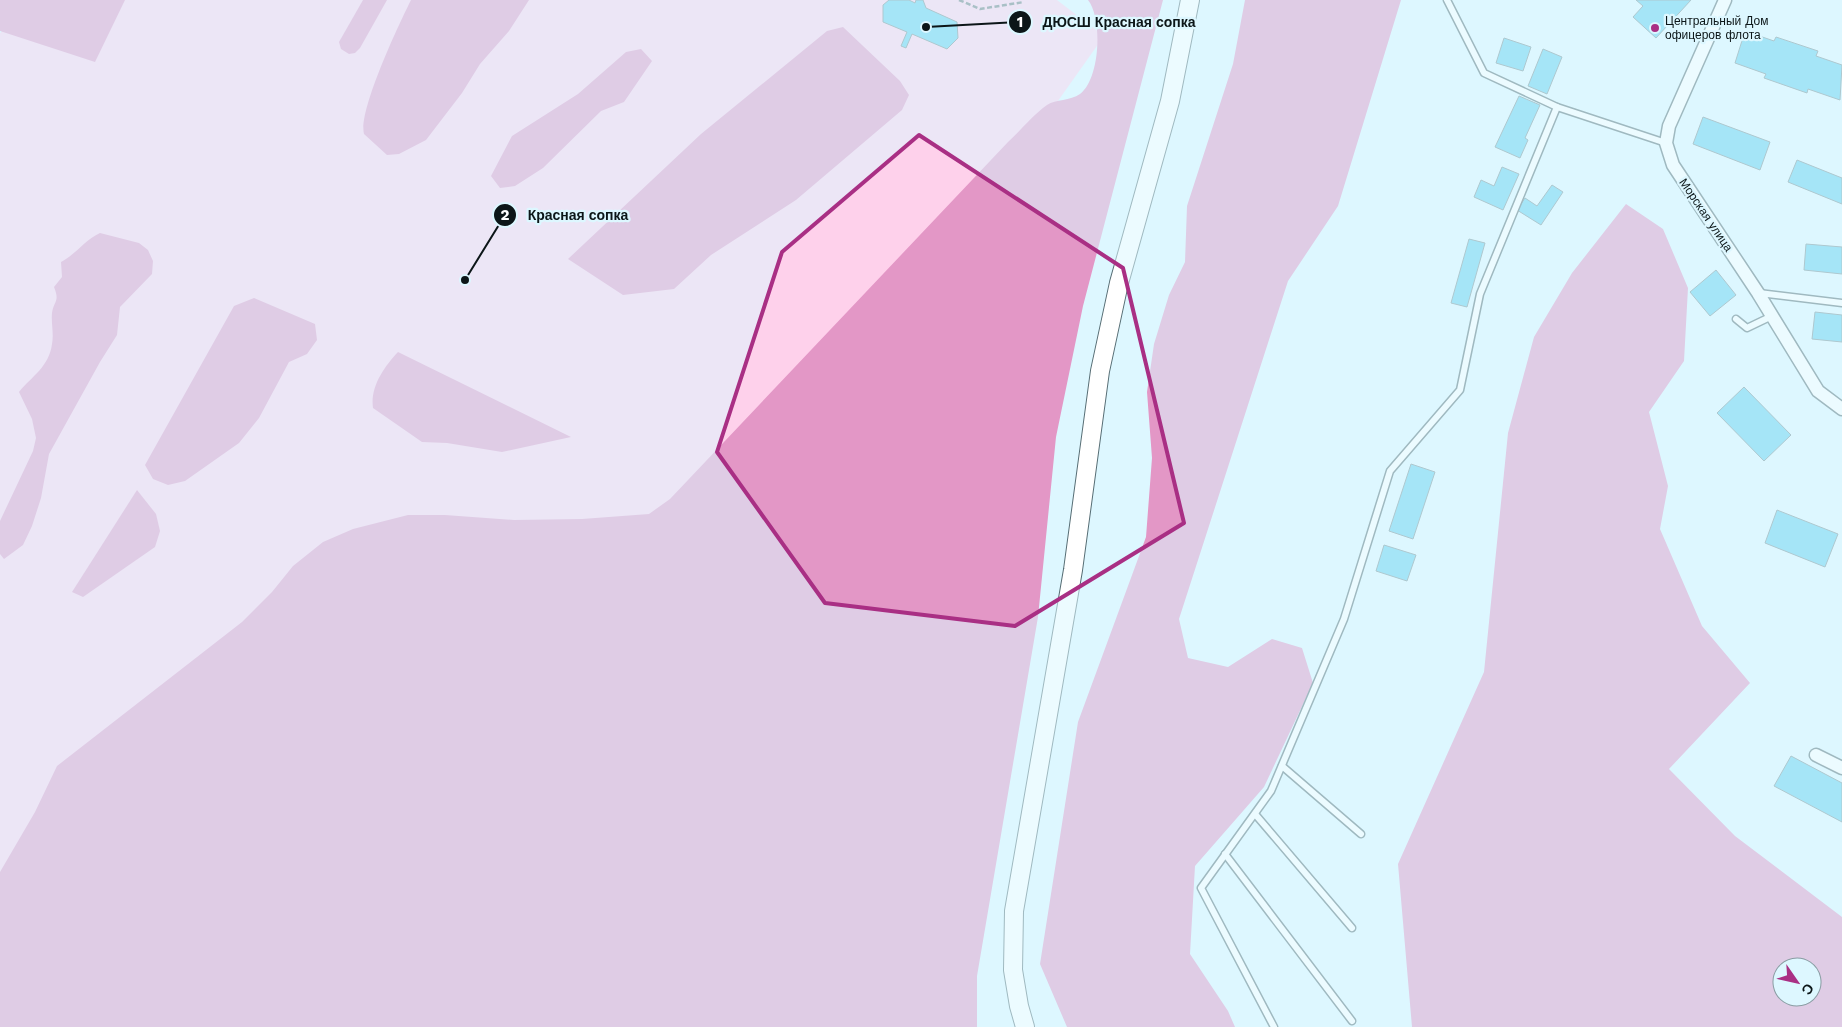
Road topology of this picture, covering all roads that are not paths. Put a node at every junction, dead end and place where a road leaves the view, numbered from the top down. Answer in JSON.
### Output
{"nodes":[{"id":1,"x":1190,"y":0,"type":"edge"},
{"id":2,"x":1447,"y":0,"type":"edge"},
{"id":3,"x":1725,"y":0,"type":"edge"},
{"id":4,"x":1556,"y":107,"type":"junction"},
{"id":5,"x":1666,"y":143,"type":"junction"},
{"id":6,"x":1758,"y":293,"type":"junction"},
{"id":7,"x":1842,"y":303,"type":"edge"},
{"id":8,"x":1772,"y":316,"type":"junction"},
{"id":9,"x":1736,"y":319,"type":"dead end"},
{"id":10,"x":1842,"y":409,"type":"edge"},
{"id":11,"x":1816,"y":755,"type":"dead end"},
{"id":12,"x":1282,"y":766,"type":"junction"},
{"id":13,"x":1842,"y":768,"type":"edge"},
{"id":14,"x":1254,"y":814,"type":"junction"},
{"id":15,"x":1360,"y":834,"type":"dead end"},
{"id":16,"x":1225,"y":854,"type":"junction"},
{"id":17,"x":1352,"y":928,"type":"dead end"},
{"id":18,"x":1352,"y":1021,"type":"dead end"},
{"id":19,"x":1025,"y":1027,"type":"edge"},
{"id":20,"x":1274,"y":1027,"type":"edge"}],
"edges":[{"from":1,"to":19,"type":"street"},
{"from":2,"to":4,"type":"lane"},
{"from":3,"to":5,"type":"street"},
{"from":4,"to":5,"type":"lane"},
{"from":4,"to":12,"type":"lane"},
{"from":5,"to":6,"type":"street","name":"Морская улица"},
{"from":6,"to":7,"type":"lane"},
{"from":6,"to":8,"type":"street","name":"Морская улица"},
{"from":8,"to":9,"type":"lane"},
{"from":8,"to":10,"type":"street","name":"Морская улица"},
{"from":11,"to":13,"type":"street"},
{"from":12,"to":14,"type":"lane"},
{"from":12,"to":15,"type":"lane"},
{"from":14,"to":16,"type":"lane"},
{"from":14,"to":17,"type":"lane"},
{"from":16,"to":18,"type":"lane"},
{"from":16,"to":20,"type":"lane"}]}
